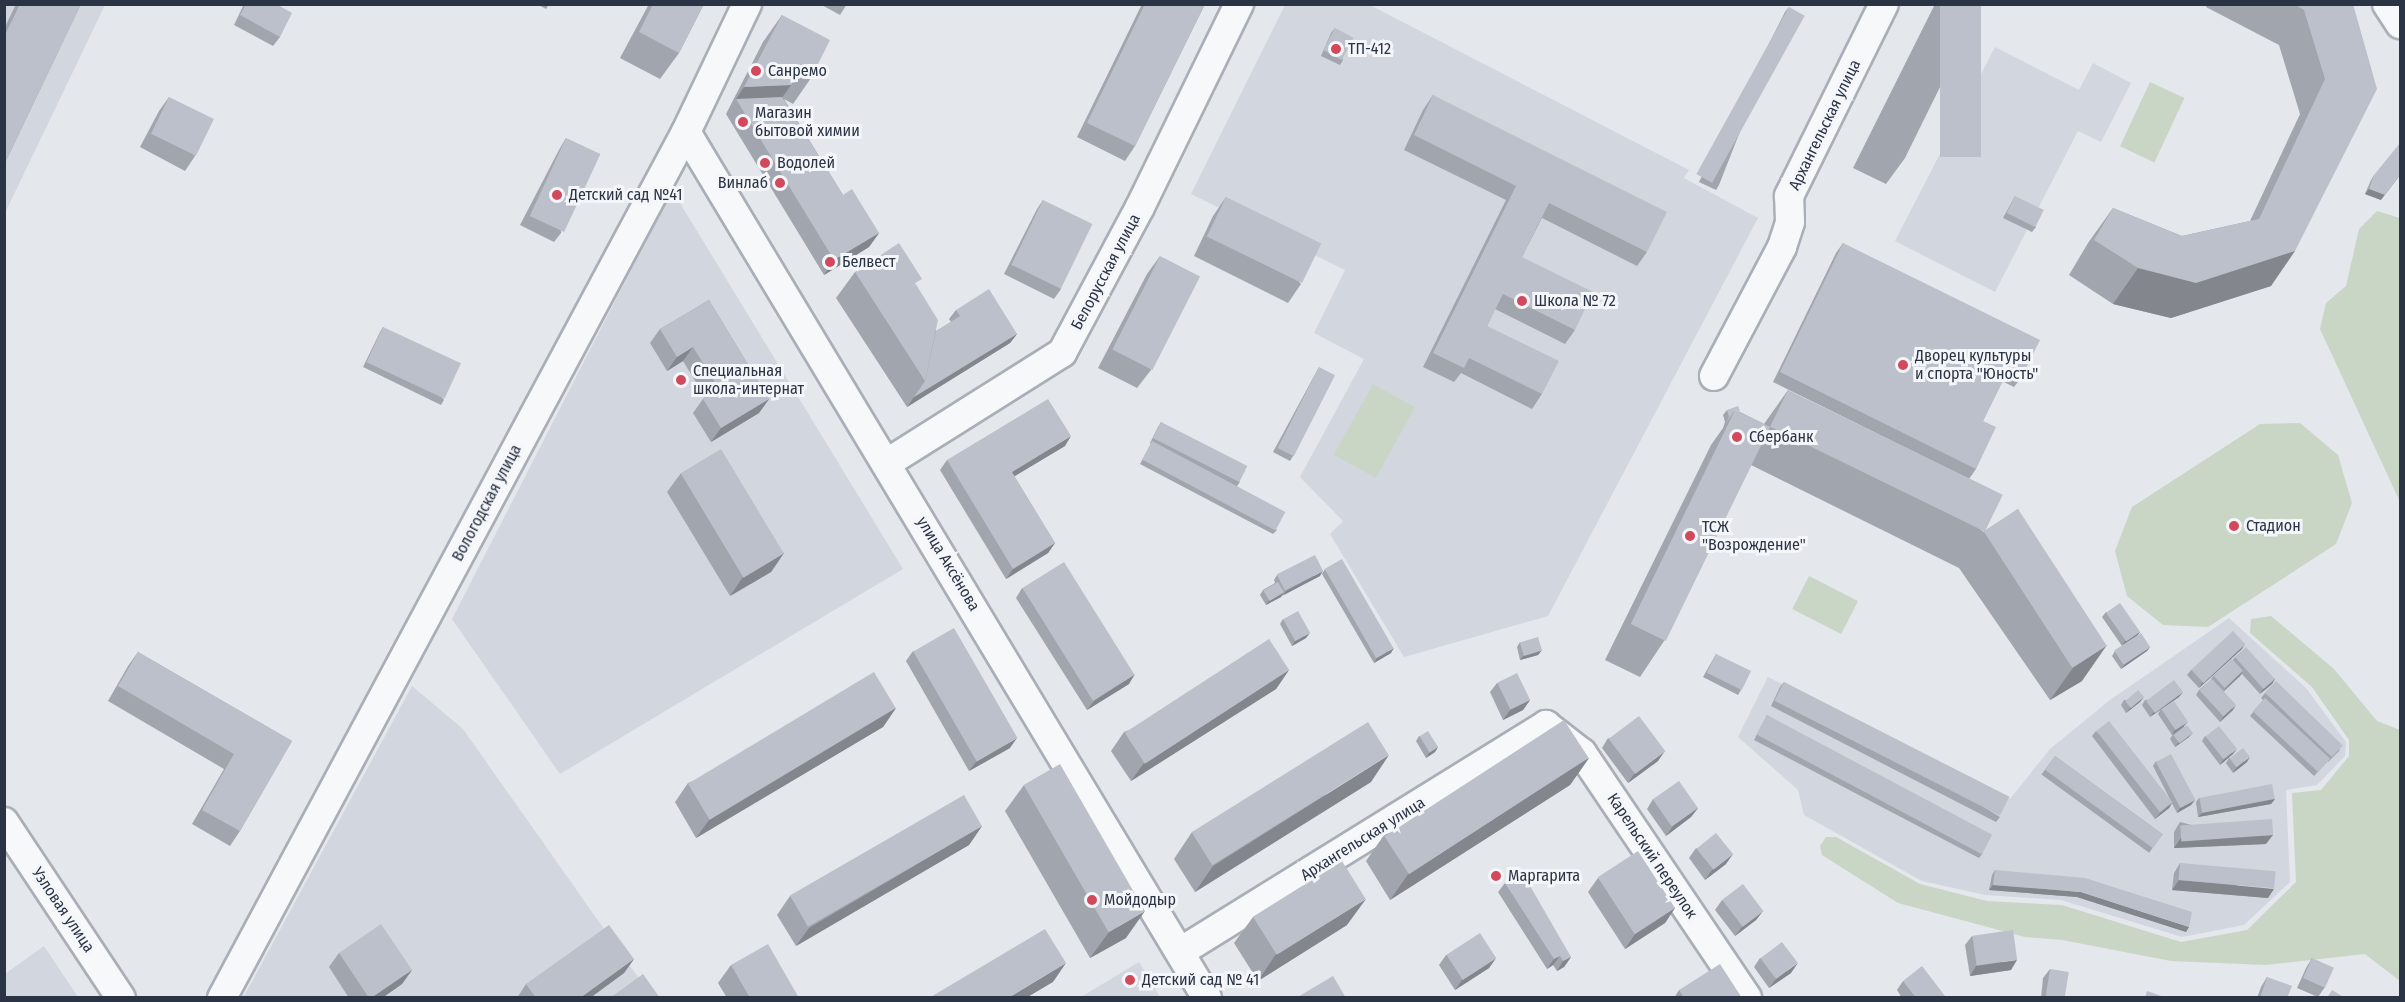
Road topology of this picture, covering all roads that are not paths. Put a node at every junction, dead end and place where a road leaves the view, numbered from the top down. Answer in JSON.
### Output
{"nodes":[{"id":1,"x":747,"y":4,"type":"edge"},
{"id":2,"x":1239,"y":4,"type":"edge"},
{"id":3,"x":1884,"y":4,"type":"edge"},
{"id":4,"x":2387,"y":4,"type":"edge"},
{"id":5,"x":2400,"y":24,"type":"edge"},
{"id":6,"x":686,"y":132,"type":"junction"},
{"id":7,"x":1714,"y":376,"type":"dead end"},
{"id":8,"x":887,"y":463,"type":"junction"},
{"id":9,"x":1546,"y":725,"type":"joint"},
{"id":10,"x":4,"y":822,"type":"edge"},
{"id":11,"x":1180,"y":952,"type":"junction"},
{"id":12,"x":121,"y":998,"type":"edge"},
{"id":13,"x":222,"y":998,"type":"edge"},
{"id":14,"x":1208,"y":998,"type":"edge"},
{"id":15,"x":1747,"y":998,"type":"edge"}],
"edges":[{"from":1,"to":6,"type":"street","name":"Вологодская улица"},
{"from":2,"to":8,"type":"street","name":"Белорусская улица"},
{"from":3,"to":7,"type":"street","name":"Архангельская улица"},
{"from":4,"to":5,"type":"street"},
{"from":6,"to":8,"type":"street","name":"улица Аксёнова"},
{"from":6,"to":13,"type":"street","name":"Вологодская улица"},
{"from":8,"to":11,"type":"street","name":"улица Аксёнова"},
{"from":9,"to":11,"type":"street","name":"Архангельская улица"},
{"from":9,"to":15,"type":"street","name":"Карельский переулок"},
{"from":10,"to":12,"type":"street","name":"Узловая улица"},
{"from":11,"to":14,"type":"street","name":"улица Аксёнова"}]}
